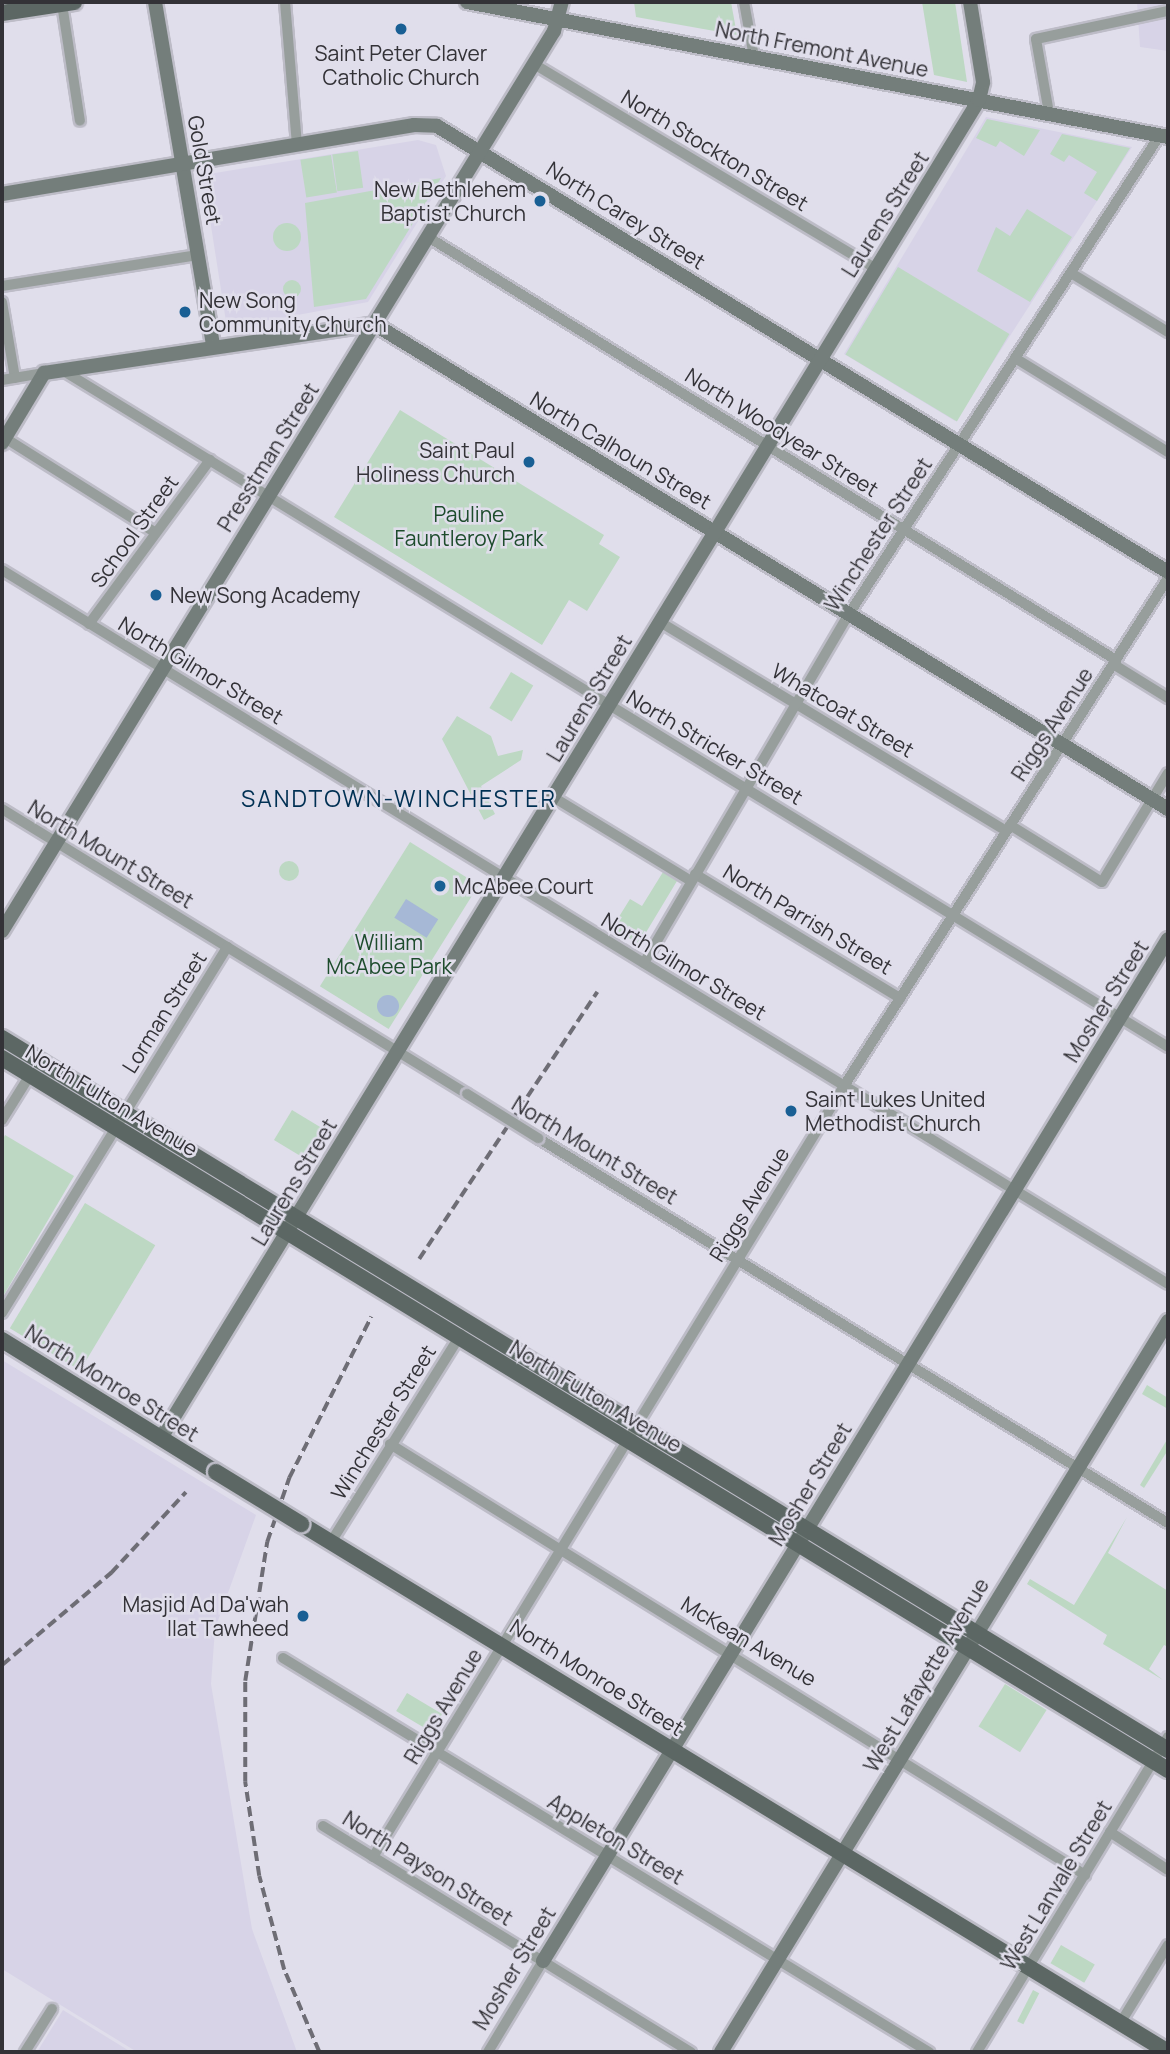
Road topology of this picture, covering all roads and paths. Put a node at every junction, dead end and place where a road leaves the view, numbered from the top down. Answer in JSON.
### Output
{"nodes":[{"id":1,"x":155,"y":2,"type":"edge"},
{"id":2,"x":285,"y":2,"type":"edge"},
{"id":3,"x":467,"y":2,"type":"edge"},
{"id":4,"x":562,"y":2,"type":"edge"},
{"id":5,"x":744,"y":2,"type":"edge"},
{"id":6,"x":970,"y":2,"type":"edge"},
{"id":7,"x":68,"y":3,"type":"edge"},
{"id":8,"x":1168,"y":11,"type":"edge"},
{"id":9,"x":2,"y":13,"type":"edge"},
{"id":10,"x":559,"y":19,"type":"junction"},
{"id":11,"x":754,"y":57,"type":"junction"},
{"id":12,"x":534,"y":64,"type":"junction"},
{"id":13,"x":979,"y":100,"type":"junction"},
{"id":14,"x":1049,"y":113,"type":"junction"},
{"id":15,"x":80,"y":121,"type":"dead end"},
{"id":16,"x":1164,"y":136,"type":"edge"},
{"id":17,"x":297,"y":144,"type":"junction"},
{"id":18,"x":481,"y":151,"type":"junction"},
{"id":19,"x":182,"y":163,"type":"junction"},
{"id":20,"x":2,"y":194,"type":"edge"},
{"id":21,"x":428,"y":237,"type":"junction"},
{"id":22,"x":198,"y":255,"type":"junction"},
{"id":23,"x":876,"y":269,"type":"junction"},
{"id":24,"x":1070,"y":273,"type":"junction"},
{"id":25,"x":2,"y":286,"type":"edge"},
{"id":26,"x":2,"y":302,"type":"edge"},
{"id":27,"x":374,"y":324,"type":"junction"},
{"id":28,"x":1168,"y":332,"type":"edge"},
{"id":29,"x":213,"y":345,"type":"junction"},
{"id":30,"x":1015,"y":358,"type":"junction"},
{"id":31,"x":821,"y":359,"type":"junction"},
{"id":32,"x":62,"y":370,"type":"junction"},
{"id":33,"x":44,"y":373,"type":"junction"},
{"id":34,"x":15,"y":378,"type":"junction"},
{"id":35,"x":2,"y":380,"type":"edge"},
{"id":36,"x":3,"y":440,"type":"edge"},
{"id":37,"x":960,"y":443,"type":"junction"},
{"id":38,"x":767,"y":446,"type":"junction"},
{"id":39,"x":1168,"y":452,"type":"edge"},
{"id":40,"x":210,"y":460,"type":"junction"},
{"id":41,"x":268,"y":497,"type":"junction"},
{"id":42,"x":903,"y":529,"type":"junction"},
{"id":43,"x":715,"y":532,"type":"junction"},
{"id":44,"x":156,"y":533,"type":"junction"},
{"id":45,"x":2,"y":570,"type":"edge"},
{"id":46,"x":1168,"y":572,"type":"edge"},
{"id":47,"x":1168,"y":578,"type":"edge"},
{"id":48,"x":849,"y":614,"type":"junction"},
{"id":49,"x":660,"y":622,"type":"junction"},
{"id":50,"x":89,"y":624,"type":"junction"},
{"id":51,"x":1115,"y":662,"type":"junction"},
{"id":52,"x":162,"y":669,"type":"junction"},
{"id":53,"x":1168,"y":698,"type":"edge"},
{"id":54,"x":794,"y":703,"type":"junction"},
{"id":55,"x":609,"y":705,"type":"junction"},
{"id":56,"x":1062,"y":745,"type":"junction"},
{"id":57,"x":1168,"y":773,"type":"edge"},
{"id":58,"x":745,"y":788,"type":"junction"},
{"id":59,"x":553,"y":797,"type":"junction"},
{"id":60,"x":1152,"y":799,"type":"junction"},
{"id":61,"x":1168,"y":809,"type":"edge"},
{"id":62,"x":2,"y":810,"type":"edge"},
{"id":63,"x":1008,"y":828,"type":"junction"},
{"id":64,"x":56,"y":842,"type":"junction"},
{"id":65,"x":504,"y":878,"type":"junction"},
{"id":66,"x":693,"y":878,"type":"junction"},
{"id":67,"x":953,"y":916,"type":"junction"},
{"id":68,"x":2,"y":931,"type":"edge"},
{"id":69,"x":1168,"y":939,"type":"edge"},
{"id":70,"x":227,"y":947,"type":"junction"},
{"id":71,"x":644,"y":963,"type":"junction"},
{"id":72,"x":900,"y":998,"type":"junction"},
{"id":73,"x":1120,"y":1018,"type":"junction"},
{"id":74,"x":2,"y":1038,"type":"edge"},
{"id":75,"x":1168,"y":1047,"type":"edge"},
{"id":76,"x":397,"y":1052,"type":"junction"},
{"id":77,"x":2,"y":1058,"type":"edge"},
{"id":78,"x":30,"y":1074,"type":"junction"},
{"id":79,"x":844,"y":1086,"type":"junction"},
{"id":80,"x":124,"y":1113,"type":"junction"},
{"id":81,"x":2,"y":1121,"type":"edge"},
{"id":82,"x":116,"y":1127,"type":"junction"},
{"id":83,"x":1014,"y":1190,"type":"junction"},
{"id":84,"x":296,"y":1217,"type":"junction"},
{"id":85,"x":287,"y":1232,"type":"junction"},
{"id":86,"x":738,"y":1259,"type":"junction"},
{"id":87,"x":1168,"y":1284,"type":"edge"},
{"id":88,"x":2,"y":1313,"type":"edge"},
{"id":89,"x":1168,"y":1321,"type":"edge"},
{"id":90,"x":469,"y":1322,"type":"junction"},
{"id":91,"x":460,"y":1337,"type":"junction"},
{"id":92,"x":2,"y":1340,"type":"edge"},
{"id":93,"x":908,"y":1363,"type":"junction"},
{"id":94,"x":636,"y":1423,"type":"junction"},
{"id":95,"x":162,"y":1438,"type":"junction"},
{"id":96,"x":627,"y":1440,"type":"junction"},
{"id":97,"x":390,"y":1444,"type":"junction"},
{"id":98,"x":1078,"y":1468,"type":"junction"},
{"id":99,"x":1168,"y":1523,"type":"edge"},
{"id":100,"x":807,"y":1528,"type":"junction"},
{"id":101,"x":331,"y":1542,"type":"junction"},
{"id":102,"x":798,"y":1543,"type":"junction"},
{"id":103,"x":561,"y":1549,"type":"junction"},
{"id":104,"x":977,"y":1632,"type":"junction"},
{"id":105,"x":503,"y":1644,"type":"junction"},
{"id":106,"x":968,"y":1647,"type":"junction"},
{"id":107,"x":731,"y":1653,"type":"junction"},
{"id":108,"x":284,"y":1658,"type":"dead end"},
{"id":109,"x":1166,"y":1745,"type":"edge"},
{"id":110,"x":673,"y":1749,"type":"junction"},
{"id":111,"x":437,"y":1752,"type":"junction"},
{"id":112,"x":900,"y":1759,"type":"junction"},
{"id":113,"x":1153,"y":1761,"type":"junction"},
{"id":114,"x":1168,"y":1770,"type":"edge"},
{"id":115,"x":323,"y":1826,"type":"dead end"},
{"id":116,"x":1110,"y":1832,"type":"junction"},
{"id":117,"x":842,"y":1853,"type":"junction"},
{"id":118,"x":607,"y":1856,"type":"junction"},
{"id":119,"x":373,"y":1857,"type":"junction"},
{"id":120,"x":1168,"y":1870,"type":"edge"},
{"id":121,"x":1084,"y":1875,"type":"junction"},
{"id":122,"x":1168,"y":1945,"type":"edge"},
{"id":123,"x":777,"y":1960,"type":"junction"},
{"id":124,"x":543,"y":1961,"type":"junction"},
{"id":125,"x":1029,"y":1966,"type":"junction"},
{"id":126,"x":52,"y":2009,"type":"dead end"},
{"id":127,"x":1121,"y":2022,"type":"junction"},
{"id":128,"x":25,"y":2052,"type":"edge"},
{"id":129,"x":488,"y":2052,"type":"edge"},
{"id":130,"x":691,"y":2052,"type":"edge"},
{"id":131,"x":721,"y":2052,"type":"edge"},
{"id":132,"x":929,"y":2052,"type":"edge"},
{"id":133,"x":977,"y":2052,"type":"edge"},
{"id":134,"x":1168,"y":2052,"type":"edge"}],
"edges":[{"from":1,"to":19,"type":"street","name":"Gold Street"},
{"from":2,"to":17,"type":"street"},
{"from":3,"to":10,"type":"street","name":"North Fremont Avenue"},
{"from":4,"to":10,"type":"street","name":"Presstman Street"},
{"from":5,"to":11,"type":"street"},
{"from":6,"to":13,"type":"street","name":"Laurens Street"},
{"from":7,"to":9,"type":"main road"},
{"from":7,"to":15,"type":"street"},
{"from":8,"to":14,"type":"street"},
{"from":10,"to":11,"type":"street","name":"North Fremont Avenue"},
{"from":10,"to":12,"type":"street","name":"Presstman Street"},
{"from":11,"to":13,"type":"street","name":"North Fremont Avenue"},
{"from":12,"to":18,"type":"street","name":"Presstman Street"},
{"from":12,"to":23,"type":"street","name":"North Stockton Street"},
{"from":13,"to":14,"type":"street","name":"North Fremont Avenue"},
{"from":13,"to":23,"type":"street","name":"Laurens Street"},
{"from":14,"to":16,"type":"street","name":"North Fremont Avenue"},
{"from":16,"to":24,"type":"street","name":"Winchester Street"},
{"from":17,"to":18,"type":"street","name":"North Carey Street"},
{"from":17,"to":19,"type":"street","name":"North Carey Street"},
{"from":18,"to":21,"type":"street","name":"Presstman Street"},
{"from":18,"to":31,"type":"street","name":"North Carey Street"},
{"from":19,"to":20,"type":"street","name":"North Carey Street"},
{"from":19,"to":22,"type":"street","name":"Gold Street"},
{"from":21,"to":27,"type":"street","name":"Presstman Street"},
{"from":21,"to":38,"type":"street","name":"North Woodyear Street"},
{"from":22,"to":25,"type":"street"},
{"from":22,"to":29,"type":"street","name":"Gold Street"},
{"from":23,"to":31,"type":"street","name":"Laurens Street"},
{"from":24,"to":28,"type":"street"},
{"from":24,"to":30,"type":"street","name":"Winchester Street"},
{"from":26,"to":34,"type":"street"},
{"from":27,"to":29,"type":"street"},
{"from":27,"to":41,"type":"street","name":"Presstman Street"},
{"from":27,"to":43,"type":"street","name":"North Calhoun Street"},
{"from":29,"to":32,"type":"street"},
{"from":30,"to":37,"type":"street","name":"Winchester Street"},
{"from":30,"to":39,"type":"street"},
{"from":31,"to":37,"type":"street","name":"North Carey Street"},
{"from":31,"to":38,"type":"street","name":"Laurens Street"},
{"from":32,"to":33,"type":"street"},
{"from":32,"to":40,"type":"street","name":"North Stricker Street"},
{"from":33,"to":34,"type":"street"},
{"from":33,"to":36,"type":"street"},
{"from":34,"to":35,"type":"street"},
{"from":36,"to":44,"type":"street"},
{"from":37,"to":42,"type":"street","name":"Winchester Street"},
{"from":37,"to":46,"type":"street","name":"North Carey Street"},
{"from":38,"to":42,"type":"street","name":"North Woodyear Street"},
{"from":38,"to":43,"type":"street","name":"Laurens Street"},
{"from":40,"to":41,"type":"street","name":"North Stricker Street"},
{"from":40,"to":44,"type":"street","name":"School Street"},
{"from":41,"to":52,"type":"street","name":"Presstman Street"},
{"from":41,"to":55,"type":"street","name":"North Stricker Street"},
{"from":42,"to":48,"type":"street","name":"Winchester Street"},
{"from":42,"to":51,"type":"street","name":"North Woodyear Street"},
{"from":43,"to":48,"type":"street","name":"North Calhoun Street"},
{"from":43,"to":49,"type":"street","name":"Laurens Street"},
{"from":44,"to":50,"type":"street","name":"School Street"},
{"from":45,"to":50,"type":"street","name":"North Gilmor Street"},
{"from":47,"to":51,"type":"street","name":"Riggs Avenue"},
{"from":48,"to":54,"type":"street","name":"Winchester Street"},
{"from":48,"to":56,"type":"street","name":"North Calhoun Street"},
{"from":49,"to":54,"type":"street","name":"Whatcoat Street"},
{"from":49,"to":55,"type":"street","name":"Laurens Street"},
{"from":50,"to":52,"type":"street","name":"North Gilmor Street"},
{"from":51,"to":53,"type":"street","name":"North Woodyear Street"},
{"from":51,"to":56,"type":"street","name":"Riggs Avenue"},
{"from":52,"to":64,"type":"street","name":"Presstman Street"},
{"from":52,"to":65,"type":"street","name":"North Gilmor Street"},
{"from":54,"to":58,"type":"street","name":"Winchester Street"},
{"from":54,"to":63,"type":"street","name":"Whatcoat Street"},
{"from":55,"to":58,"type":"street","name":"North Stricker Street"},
{"from":55,"to":59,"type":"street","name":"Laurens Street"},
{"from":56,"to":60,"type":"street","name":"North Calhoun Street"},
{"from":56,"to":63,"type":"street","name":"Riggs Avenue"},
{"from":57,"to":60,"type":"street"},
{"from":58,"to":66,"type":"street","name":"Winchester Street"},
{"from":58,"to":67,"type":"street","name":"North Stricker Street"},
{"from":59,"to":65,"type":"street","name":"Laurens Street"},
{"from":59,"to":66,"type":"street","name":"North Parrish Street"},
{"from":60,"to":61,"type":"street","name":"North Calhoun Street"},
{"from":60,"to":63,"type":"street","name":"Whatcoat Street"},
{"from":62,"to":64,"type":"street","name":"North Mount Street"},
{"from":63,"to":67,"type":"street","name":"Riggs Avenue"},
{"from":64,"to":68,"type":"street","name":"Presstman Street"},
{"from":64,"to":70,"type":"street","name":"North Mount Street"},
{"from":65,"to":71,"type":"street","name":"North Gilmor Street"},
{"from":65,"to":76,"type":"street","name":"Laurens Street"},
{"from":66,"to":71,"type":"street","name":"Winchester Street"},
{"from":66,"to":72,"type":"street","name":"North Parrish Street"},
{"from":67,"to":72,"type":"street","name":"Riggs Avenue"},
{"from":67,"to":73,"type":"street","name":"North Stricker Street"},
{"from":69,"to":73,"type":"street","name":"Mosher Street"},
{"from":70,"to":76,"type":"street","name":"North Mount Street"},
{"from":70,"to":80,"type":"street","name":"Lorman Street"},
{"from":71,"to":79,"type":"street","name":"North Gilmor Street"},
{"from":72,"to":79,"type":"street","name":"Riggs Avenue"},
{"from":73,"to":75,"type":"street","name":"North Stricker Street"},
{"from":73,"to":83,"type":"street","name":"Mosher Street"},
{"from":74,"to":80,"type":"main road","name":"North Fulton Avenue"},
{"from":76,"to":84,"type":"street","name":"Laurens Street"},
{"from":76,"to":86,"type":"street","name":"North Mount Street","bridge":true},
{"from":77,"to":78,"type":"main road","name":"North Fulton Avenue"},
{"from":78,"to":81,"type":"street"},
{"from":78,"to":82,"type":"main road","name":"North Fulton Avenue"},
{"from":79,"to":83,"type":"street","name":"North Gilmor Street"},
{"from":79,"to":86,"type":"street","name":"Riggs Avenue"},
{"from":80,"to":82,"type":"street","name":"Lorman Street"},
{"from":80,"to":84,"type":"main road","name":"North Fulton Avenue"},
{"from":82,"to":85,"type":"main road","name":"North Fulton Avenue"},
{"from":82,"to":88,"type":"street","name":"Lorman Street"},
{"from":83,"to":87,"type":"street","name":"North Gilmor Street"},
{"from":83,"to":93,"type":"street","name":"Mosher Street"},
{"from":84,"to":85,"type":"street","name":"Laurens Street"},
{"from":84,"to":90,"type":"main road","name":"North Fulton Avenue"},
{"from":85,"to":91,"type":"main road","name":"North Fulton Avenue"},
{"from":85,"to":95,"type":"street","name":"Laurens Street"},
{"from":86,"to":93,"type":"street","name":"North Mount Street"},
{"from":86,"to":94,"type":"street","name":"Riggs Avenue"},
{"from":89,"to":98,"type":"street","name":"West Lafayette Avenue"},
{"from":90,"to":91,"type":"street","name":"Winchester Street"},
{"from":90,"to":94,"type":"main road","name":"North Fulton Avenue"},
{"from":91,"to":96,"type":"main road","name":"North Fulton Avenue"},
{"from":91,"to":97,"type":"street","name":"Winchester Street"},
{"from":92,"to":95,"type":"main road","name":"North Monroe Street"},
{"from":93,"to":98,"type":"street","name":"North Mount Street"},
{"from":93,"to":100,"type":"street","name":"Mosher Street"},
{"from":94,"to":96,"type":"street","name":"Riggs Avenue"},
{"from":94,"to":100,"type":"main road","name":"North Fulton Avenue"},
{"from":95,"to":101,"type":"main road","name":"North Monroe Street","bridge":true},
{"from":96,"to":102,"type":"main road","name":"North Fulton Avenue"},
{"from":96,"to":103,"type":"street","name":"Riggs Avenue"},
{"from":97,"to":101,"type":"street","name":"Winchester Street"},
{"from":97,"to":103,"type":"street","name":"McKean Avenue"},
{"from":98,"to":99,"type":"street","name":"North Mount Street"},
{"from":98,"to":104,"type":"street","name":"West Lafayette Avenue"},
{"from":100,"to":102,"type":"street","name":"Mosher Street"},
{"from":100,"to":104,"type":"main road","name":"North Fulton Avenue"},
{"from":101,"to":105,"type":"main road","name":"North Monroe Street"},
{"from":102,"to":106,"type":"main road","name":"North Fulton Avenue"},
{"from":102,"to":107,"type":"street","name":"Mosher Street"},
{"from":103,"to":105,"type":"street","name":"Riggs Avenue"},
{"from":103,"to":107,"type":"street","name":"McKean Avenue"},
{"from":104,"to":106,"type":"street","name":"West Lafayette Avenue"},
{"from":104,"to":109,"type":"main road","name":"North Fulton Avenue"},
{"from":105,"to":110,"type":"main road","name":"North Monroe Street"},
{"from":105,"to":111,"type":"street","name":"Riggs Avenue"},
{"from":106,"to":112,"type":"street","name":"West Lafayette Avenue"},
{"from":106,"to":113,"type":"main road","name":"North Fulton Avenue"},
{"from":107,"to":110,"type":"street","name":"Mosher Street"},
{"from":107,"to":112,"type":"street","name":"McKean Avenue"},
{"from":108,"to":111,"type":"street","name":"Appleton Street"},
{"from":109,"to":113,"type":"street","name":"West Lanvale Street"},
{"from":110,"to":117,"type":"main road","name":"North Monroe Street"},
{"from":110,"to":118,"type":"street","name":"Mosher Street"},
{"from":111,"to":118,"type":"street","name":"Appleton Street"},
{"from":111,"to":119,"type":"street","name":"Riggs Avenue"},
{"from":112,"to":117,"type":"street","name":"West Lafayette Avenue"},
{"from":112,"to":121,"type":"street","name":"McKean Avenue"},
{"from":113,"to":114,"type":"main road","name":"North Fulton Avenue"},
{"from":113,"to":116,"type":"street","name":"West Lanvale Street"},
{"from":115,"to":119,"type":"street","name":"North Payson Street"},
{"from":116,"to":120,"type":"street"},
{"from":116,"to":121,"type":"street","name":"West Lanvale Street"},
{"from":117,"to":123,"type":"street","name":"West Lafayette Avenue"},
{"from":117,"to":125,"type":"main road","name":"North Monroe Street"},
{"from":118,"to":123,"type":"street","name":"Appleton Street"},
{"from":118,"to":124,"type":"street","name":"Mosher Street"},
{"from":119,"to":124,"type":"street","name":"North Payson Street"},
{"from":121,"to":125,"type":"street","name":"West Lanvale Street"},
{"from":122,"to":127,"type":"street"},
{"from":123,"to":131,"type":"street","name":"West Lafayette Avenue"},
{"from":123,"to":132,"type":"street","name":"Appleton Street"},
{"from":124,"to":129,"type":"street","name":"Mosher Street"},
{"from":124,"to":130,"type":"street","name":"North Payson Street"},
{"from":125,"to":127,"type":"main road","name":"North Monroe Street"},
{"from":125,"to":133,"type":"street","name":"West Lanvale Street"},
{"from":126,"to":128,"type":"street"},
{"from":127,"to":134,"type":"main road","name":"North Monroe Street"}]}
